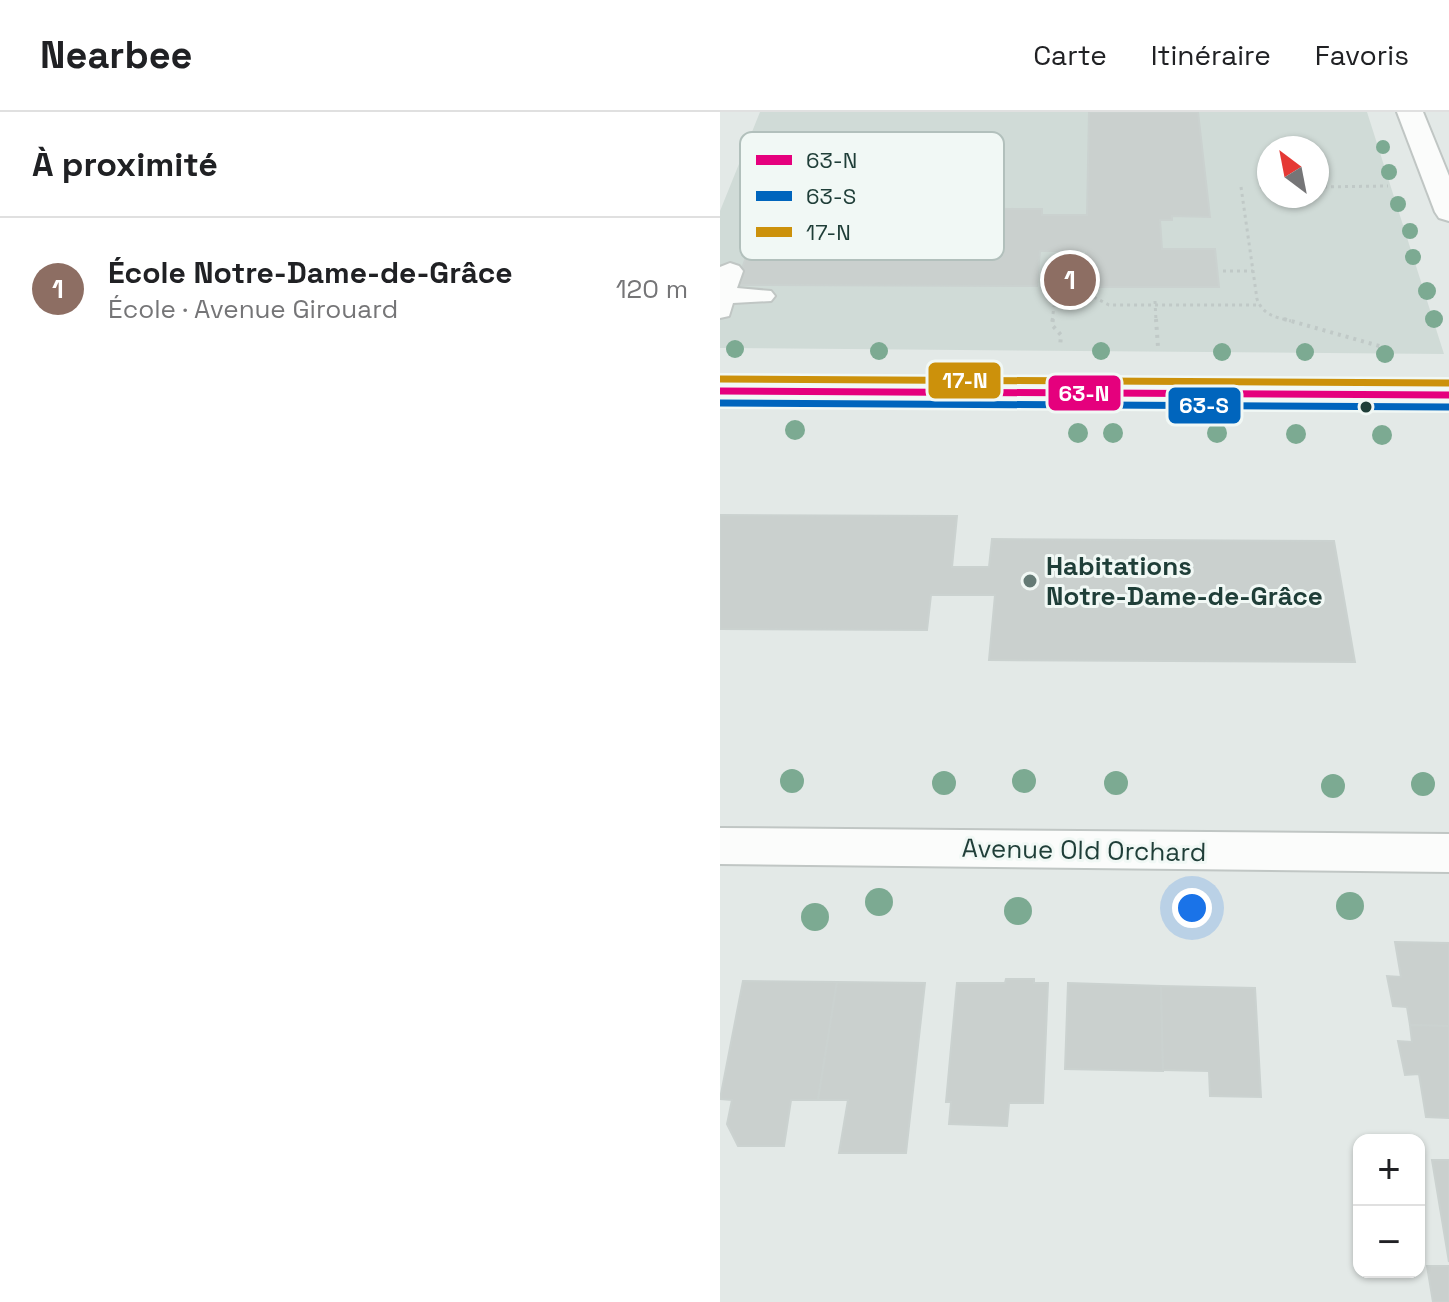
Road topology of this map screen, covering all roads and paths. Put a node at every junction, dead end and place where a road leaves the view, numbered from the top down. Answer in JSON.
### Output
{"nodes":[{"id":1,"x":1410,"y":112,"type":"edge"},
{"id":2,"x":1421,"y":141,"type":"junction"},
{"id":3,"x":1449,"y":141,"type":"edge"},
{"id":4,"x":1387,"y":186,"type":"dead end"},
{"id":5,"x":1241,"y":187,"type":"dead end"},
{"id":6,"x":1329,"y":187,"type":"edge"},
{"id":7,"x":1449,"y":212,"type":"edge"},
{"id":8,"x":1223,"y":271,"type":"dead end"},
{"id":9,"x":1253,"y":271,"type":"junction"},
{"id":10,"x":726,"y":283,"type":"edge"},
{"id":11,"x":762,"y":296,"type":"dead end"},
{"id":12,"x":1155,"y":303,"type":"junction"},
{"id":13,"x":1260,"y":305,"type":"junction"},
{"id":14,"x":720,"y":310,"type":"edge"},
{"id":15,"x":1158,"y":347,"type":"dead end"},
{"id":16,"x":1394,"y":350,"type":"dead end"},
{"id":17,"x":1060,"y":351,"type":"dead end"},
{"id":18,"x":720,"y":391,"type":"edge"},
{"id":19,"x":1449,"y":395,"type":"edge"},
{"id":20,"x":720,"y":846,"type":"edge"},
{"id":21,"x":1449,"y":853,"type":"edge"}],
"edges":[{"from":1,"to":2,"type":"street"},
{"from":2,"to":3,"type":"street"},
{"from":2,"to":7,"type":"street"},
{"from":4,"to":6,"type":"path"},
{"from":5,"to":9,"type":"path"},
{"from":8,"to":9,"type":"path"},
{"from":9,"to":13,"type":"path"},
{"from":10,"to":11,"type":"lane"},
{"from":10,"to":14,"type":"lane"},
{"from":12,"to":13,"type":"path"},
{"from":12,"to":15,"type":"path"},
{"from":12,"to":17,"type":"path"},
{"from":13,"to":16,"type":"path"},
{"from":18,"to":19,"type":"street"},
{"from":20,"to":21,"type":"street","name":"Avenue Old Orchard"}]}
